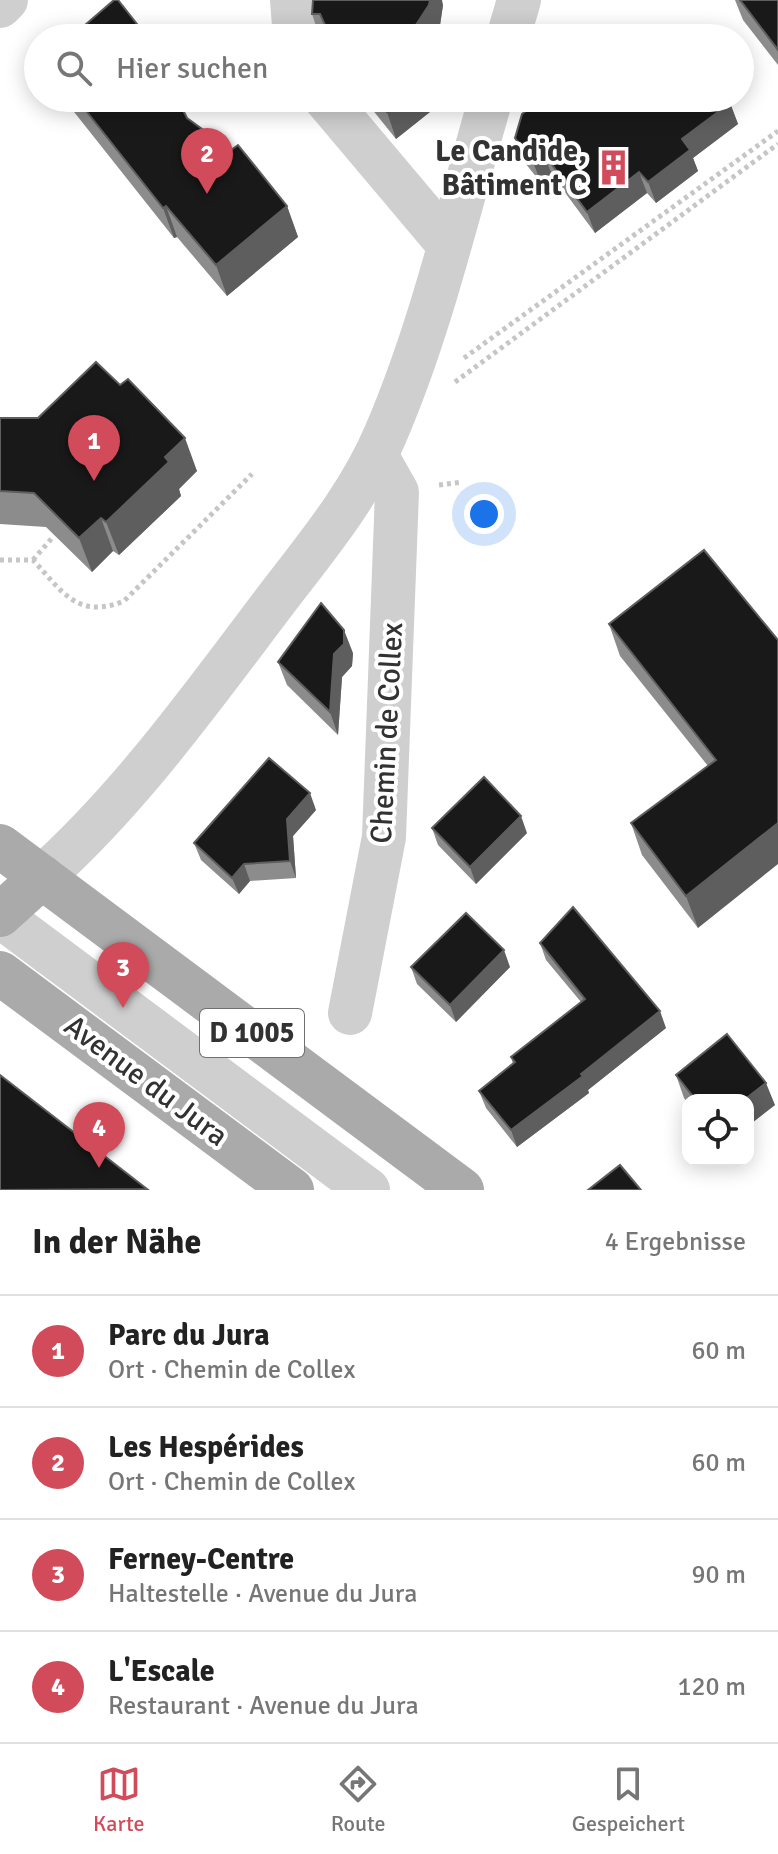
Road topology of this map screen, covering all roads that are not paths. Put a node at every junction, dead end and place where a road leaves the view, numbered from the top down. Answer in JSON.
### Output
{"nodes":[{"id":1,"x":6,"y":0,"type":"edge"},
{"id":2,"x":292,"y":0,"type":"edge"},
{"id":3,"x":519,"y":0,"type":"edge"},
{"id":4,"x":0,"y":6,"type":"edge"},
{"id":5,"x":294,"y":24,"type":"edge"},
{"id":6,"x":512,"y":24,"type":"edge"},
{"id":7,"x":337,"y":112,"type":"edge"},
{"id":8,"x":487,"y":112,"type":"edge"},
{"id":9,"x":448,"y":244,"type":"junction"},
{"id":10,"x":376,"y":455,"type":"junction"},
{"id":11,"x":0,"y":846,"type":"edge"},
{"id":12,"x":42,"y":877,"type":"junction"},
{"id":13,"x":0,"y":916,"type":"edge"},
{"id":14,"x":0,"y":973,"type":"edge"},
{"id":15,"x":350,"y":1013,"type":"dead end"},
{"id":16,"x":292,"y":1190,"type":"edge"},
{"id":17,"x":368,"y":1190,"type":"edge"},
{"id":18,"x":462,"y":1190,"type":"edge"}],
"edges":[{"from":1,"to":4,"type":"street"},
{"from":2,"to":5,"type":"street"},
{"from":3,"to":6,"type":"street"},
{"from":7,"to":9,"type":"street"},
{"from":8,"to":9,"type":"street"},
{"from":9,"to":10,"type":"street"},
{"from":10,"to":12,"type":"street"},
{"from":10,"to":15,"type":"street","name":"Chemin de Collex"},
{"from":11,"to":12,"type":"main road","number":"D 1005"},
{"from":12,"to":13,"type":"main road"},
{"from":12,"to":18,"type":"main road","number":"D 1005"},
{"from":13,"to":17,"type":"street"},
{"from":14,"to":16,"type":"main road","name":"Avenue du Jura"}]}
